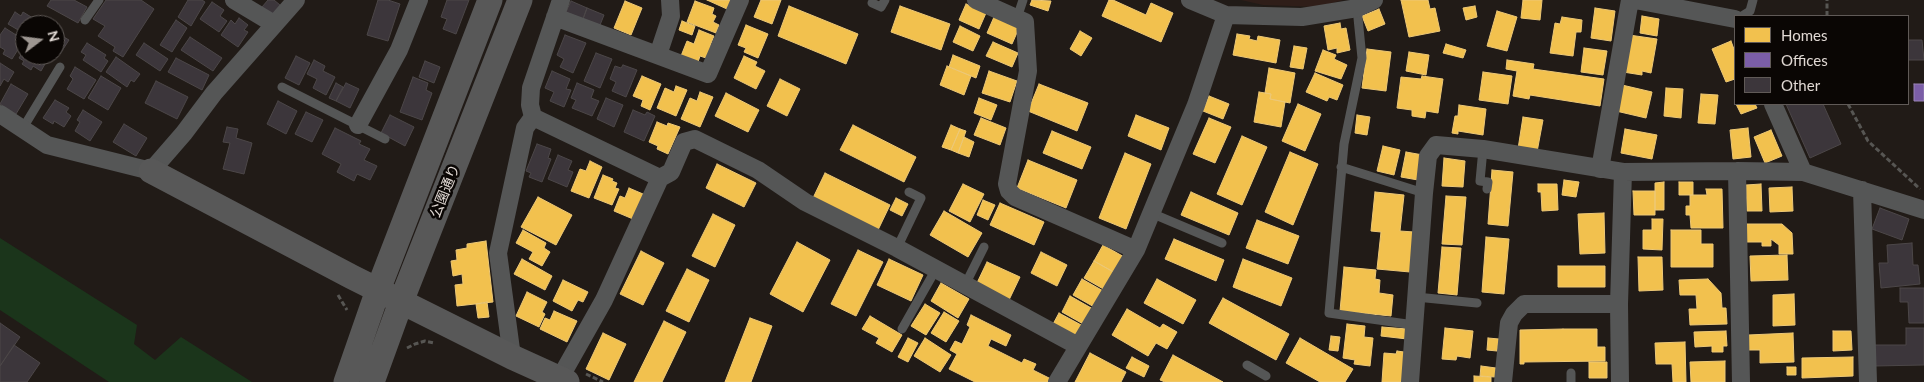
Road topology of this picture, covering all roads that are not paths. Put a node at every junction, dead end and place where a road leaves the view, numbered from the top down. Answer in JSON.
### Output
{"nodes":[{"id":1,"x":99,"y":0,"type":"edge"},
{"id":2,"x":234,"y":0,"type":"edge"},
{"id":3,"x":296,"y":0,"type":"edge"},
{"id":4,"x":419,"y":0,"type":"edge"},
{"id":5,"x":490,"y":0,"type":"edge"},
{"id":6,"x":520,"y":0,"type":"edge"},
{"id":7,"x":561,"y":0,"type":"edge"},
{"id":8,"x":670,"y":0,"type":"edge"},
{"id":9,"x":740,"y":0,"type":"edge"},
{"id":10,"x":885,"y":0,"type":"edge"},
{"id":11,"x":976,"y":0,"type":"edge"},
{"id":12,"x":1023,"y":0,"type":"edge"},
{"id":13,"x":1190,"y":0,"type":"edge"},
{"id":14,"x":1374,"y":0,"type":"edge"},
{"id":15,"x":1630,"y":0,"type":"edge"},
{"id":16,"x":1635,"y":0,"type":"edge"},
{"id":17,"x":1752,"y":0,"type":"edge"},
{"id":18,"x":872,"y":3,"type":"dead end"},
{"id":19,"x":1357,"y":8,"type":"junction"},
{"id":20,"x":1226,"y":15,"type":"junction"},
{"id":21,"x":1744,"y":15,"type":"edge"},
{"id":22,"x":555,"y":17,"type":"junction"},
{"id":23,"x":1017,"y":18,"type":"junction"},
{"id":24,"x":1734,"y":19,"type":"edge"},
{"id":25,"x":86,"y":20,"type":"dead end"},
{"id":26,"x":274,"y":24,"type":"junction"},
{"id":27,"x":658,"y":55,"type":"junction"},
{"id":28,"x":60,"y":67,"type":"dead end"},
{"id":29,"x":282,"y":87,"type":"dead end"},
{"id":30,"x":1773,"y":105,"type":"edge"},
{"id":31,"x":0,"y":114,"type":"edge"},
{"id":32,"x":533,"y":117,"type":"junction"},
{"id":33,"x":358,"y":125,"type":"junction"},
{"id":34,"x":23,"y":128,"type":"junction"},
{"id":35,"x":384,"y":139,"type":"dead end"},
{"id":36,"x":1482,"y":150,"type":"junction"},
{"id":37,"x":1341,"y":167,"type":"junction"},
{"id":38,"x":1600,"y":169,"type":"junction"},
{"id":39,"x":151,"y":171,"type":"junction"},
{"id":40,"x":1737,"y":171,"type":"junction"},
{"id":41,"x":1623,"y":172,"type":"junction"},
{"id":42,"x":1803,"y":172,"type":"junction"},
{"id":43,"x":660,"y":178,"type":"junction"},
{"id":44,"x":1487,"y":188,"type":"dead end"},
{"id":45,"x":1862,"y":190,"type":"junction"},
{"id":46,"x":909,"y":192,"type":"dead end"},
{"id":47,"x":1424,"y":193,"type":"junction"},
{"id":48,"x":1924,"y":210,"type":"edge"},
{"id":49,"x":1151,"y":213,"type":"junction"},
{"id":50,"x":1222,"y":243,"type":"dead end"},
{"id":51,"x":984,"y":247,"type":"dead end"},
{"id":52,"x":897,"y":248,"type":"junction"},
{"id":53,"x":1136,"y":250,"type":"junction"},
{"id":54,"x":936,"y":269,"type":"junction"},
{"id":55,"x":965,"y":285,"type":"junction"},
{"id":56,"x":378,"y":290,"type":"junction"},
{"id":57,"x":1416,"y":297,"type":"junction"},
{"id":58,"x":401,"y":302,"type":"junction"},
{"id":59,"x":1477,"y":303,"type":"dead end"},
{"id":60,"x":1619,"y":304,"type":"junction"},
{"id":61,"x":1414,"y":325,"type":"junction"},
{"id":62,"x":902,"y":328,"type":"dead end"},
{"id":63,"x":1078,"y":346,"type":"junction"},
{"id":64,"x":512,"y":357,"type":"junction"},
{"id":65,"x":1247,"y":365,"type":"dead end"},
{"id":66,"x":1266,"y":376,"type":"dead end"},
{"id":67,"x":557,"y":379,"type":"edge"},
{"id":68,"x":346,"y":382,"type":"edge"},
{"id":69,"x":372,"y":382,"type":"edge"},
{"id":70,"x":1057,"y":382,"type":"edge"},
{"id":71,"x":1410,"y":382,"type":"edge"},
{"id":72,"x":1503,"y":382,"type":"edge"},
{"id":73,"x":1620,"y":382,"type":"edge"},
{"id":74,"x":1741,"y":382,"type":"edge"},
{"id":75,"x":1868,"y":382,"type":"edge"}],
"edges":[{"from":1,"to":25,"type":"lane"},
{"from":2,"to":26,"type":"street"},
{"from":3,"to":26,"type":"street"},
{"from":4,"to":33,"type":"street"},
{"from":5,"to":56,"type":"street","name":"公園通り"},
{"from":6,"to":58,"type":"street","name":"公園通り"},
{"from":7,"to":22,"type":"street"},
{"from":8,"to":27,"type":"street"},
{"from":9,"to":27,"type":"street"},
{"from":10,"to":18,"type":"lane"},
{"from":11,"to":23,"type":"street"},
{"from":12,"to":23,"type":"lane"},
{"from":13,"to":20,"type":"street"},
{"from":14,"to":19,"type":"street"},
{"from":15,"to":38,"type":"street"},
{"from":16,"to":24,"type":"street"},
{"from":17,"to":21,"type":"lane"},
{"from":19,"to":20,"type":"street"},
{"from":19,"to":37,"type":"lane"},
{"from":20,"to":49,"type":"street"},
{"from":22,"to":27,"type":"street"},
{"from":22,"to":32,"type":"street"},
{"from":23,"to":53,"type":"street"},
{"from":26,"to":39,"type":"street"},
{"from":28,"to":34,"type":"lane"},
{"from":29,"to":33,"type":"lane"},
{"from":30,"to":42,"type":"street"},
{"from":31,"to":34,"type":"street"},
{"from":32,"to":43,"type":"street"},
{"from":32,"to":64,"type":"street"},
{"from":33,"to":35,"type":"lane"},
{"from":34,"to":39,"type":"street"},
{"from":36,"to":38,"type":"street"},
{"from":36,"to":44,"type":"lane"},
{"from":36,"to":47,"type":"street"},
{"from":37,"to":47,"type":"lane"},
{"from":37,"to":61,"type":"lane"},
{"from":38,"to":41,"type":"street"},
{"from":39,"to":56,"type":"street"},
{"from":40,"to":41,"type":"street"},
{"from":40,"to":42,"type":"street"},
{"from":40,"to":74,"type":"street"},
{"from":41,"to":60,"type":"street"},
{"from":42,"to":45,"type":"street"},
{"from":43,"to":52,"type":"street"},
{"from":43,"to":67,"type":"street"},
{"from":45,"to":48,"type":"street"},
{"from":45,"to":75,"type":"street"},
{"from":46,"to":52,"type":"lane"},
{"from":47,"to":57,"type":"street"},
{"from":49,"to":50,"type":"lane"},
{"from":49,"to":53,"type":"street"},
{"from":51,"to":55,"type":"lane"},
{"from":52,"to":54,"type":"street"},
{"from":53,"to":63,"type":"street"},
{"from":54,"to":55,"type":"street"},
{"from":54,"to":62,"type":"lane"},
{"from":55,"to":63,"type":"street"},
{"from":56,"to":58,"type":"street"},
{"from":56,"to":68,"type":"street","name":"公園通り"},
{"from":57,"to":59,"type":"lane"},
{"from":57,"to":61,"type":"street"},
{"from":58,"to":64,"type":"street"},
{"from":58,"to":69,"type":"street","name":"公園通り"},
{"from":60,"to":72,"type":"street"},
{"from":60,"to":73,"type":"street"},
{"from":61,"to":71,"type":"street"},
{"from":63,"to":70,"type":"street"},
{"from":64,"to":67,"type":"street"},
{"from":65,"to":66,"type":"lane"}]}
